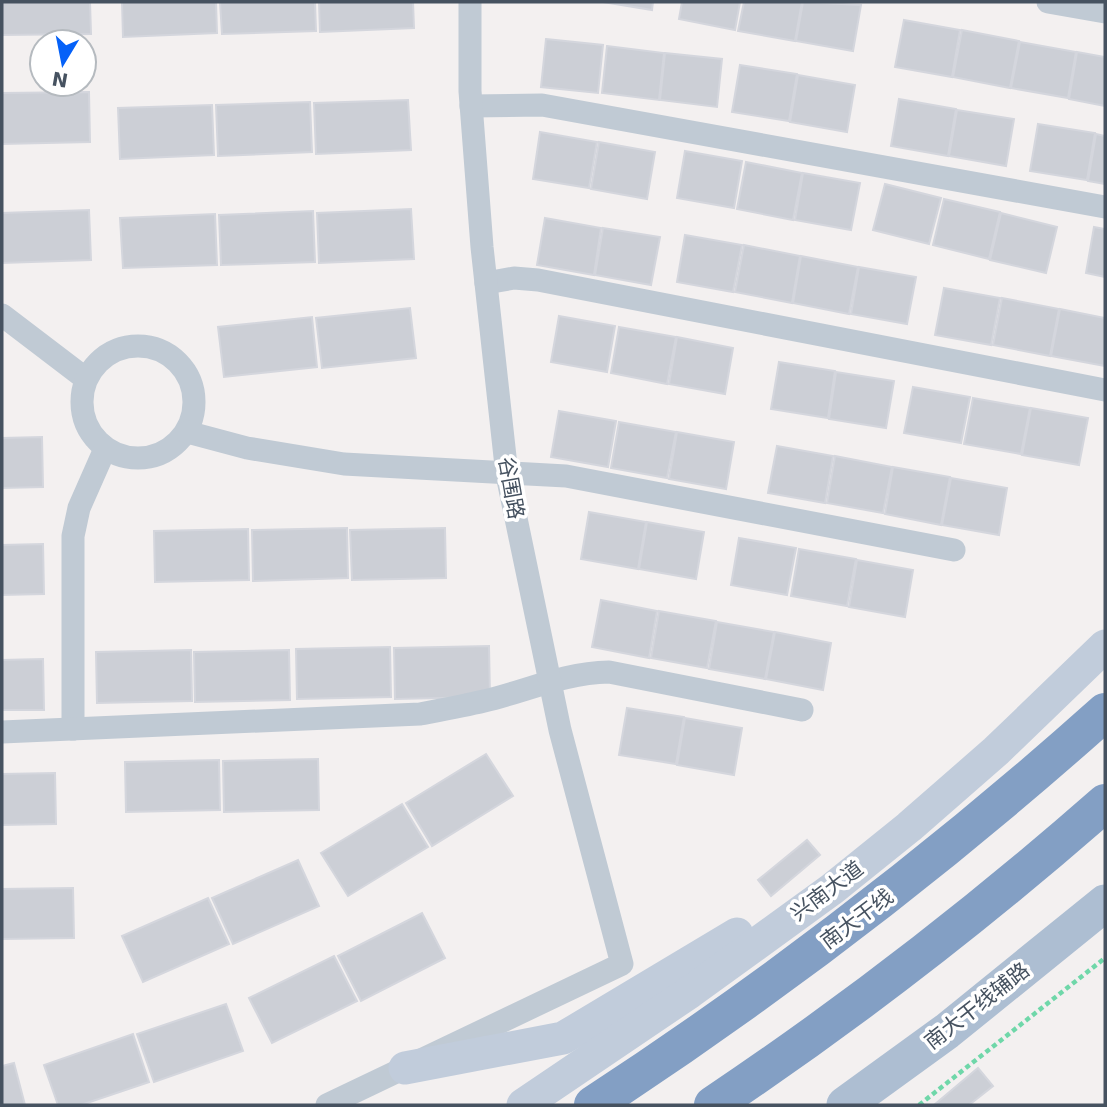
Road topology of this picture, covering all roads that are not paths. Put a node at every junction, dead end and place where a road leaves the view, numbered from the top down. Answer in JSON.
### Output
{"nodes":[{"id":1,"x":470,"y":2,"type":"edge"},
{"id":2,"x":1048,"y":2,"type":"edge"},
{"id":3,"x":1105,"y":12,"type":"edge"},
{"id":4,"x":471,"y":106,"type":"junction"},
{"id":5,"x":1105,"y":207,"type":"edge"},
{"id":6,"x":486,"y":283,"type":"junction"},
{"id":7,"x":2,"y":315,"type":"edge"},
{"id":8,"x":86,"y":379,"type":"junction"},
{"id":9,"x":1105,"y":390,"type":"edge"},
{"id":10,"x":187,"y":432,"type":"junction"},
{"id":11,"x":105,"y":449,"type":"junction"},
{"id":12,"x":507,"y":475,"type":"junction"},
{"id":13,"x":954,"y":550,"type":"dead end"},
{"id":14,"x":1105,"y":646,"type":"edge"},
{"id":15,"x":549,"y":679,"type":"junction"},
{"id":16,"x":802,"y":710,"type":"dead end"},
{"id":17,"x":1105,"y":712,"type":"edge"},
{"id":18,"x":73,"y":729,"type":"junction"},
{"id":19,"x":2,"y":732,"type":"edge"},
{"id":20,"x":996,"y":751,"type":"junction"},
{"id":21,"x":1105,"y":803,"type":"edge"},
{"id":22,"x":1105,"y":903,"type":"edge"},
{"id":23,"x":404,"y":1068,"type":"junction"},
{"id":24,"x":327,"y":1105,"type":"edge"},
{"id":25,"x":523,"y":1105,"type":"edge"},
{"id":26,"x":593,"y":1105,"type":"edge"},
{"id":27,"x":713,"y":1105,"type":"edge"},
{"id":28,"x":845,"y":1105,"type":"edge"}],
"edges":[{"from":1,"to":4,"type":"street","name":"谷围路"},
{"from":2,"to":3,"type":"street"},
{"from":4,"to":5,"type":"street"},
{"from":4,"to":6,"type":"street","name":"谷围路"},
{"from":6,"to":9,"type":"street"},
{"from":6,"to":12,"type":"street","name":"谷围路"},
{"from":7,"to":8,"type":"street"},
{"from":8,"to":10,"type":"street"},
{"from":8,"to":11,"type":"street"},
{"from":10,"to":11,"type":"street"},
{"from":10,"to":12,"type":"street"},
{"from":11,"to":18,"type":"street"},
{"from":12,"to":13,"type":"street"},
{"from":12,"to":15,"type":"street","name":"谷围路"},
{"from":14,"to":20,"type":"main road","name":"兴南大道"},
{"from":15,"to":16,"type":"street"},
{"from":15,"to":18,"type":"street"},
{"from":15,"to":23,"type":"street","name":"谷围路"},
{"from":17,"to":26,"type":"highway","name":"南大干线"},
{"from":18,"to":19,"type":"street"},
{"from":20,"to":23,"type":"main road"},
{"from":20,"to":25,"type":"main road","name":"兴南大道"},
{"from":21,"to":27,"type":"highway"},
{"from":22,"to":28,"type":"main road","name":"南大干线辅路"},
{"from":23,"to":24,"type":"street"}]}
